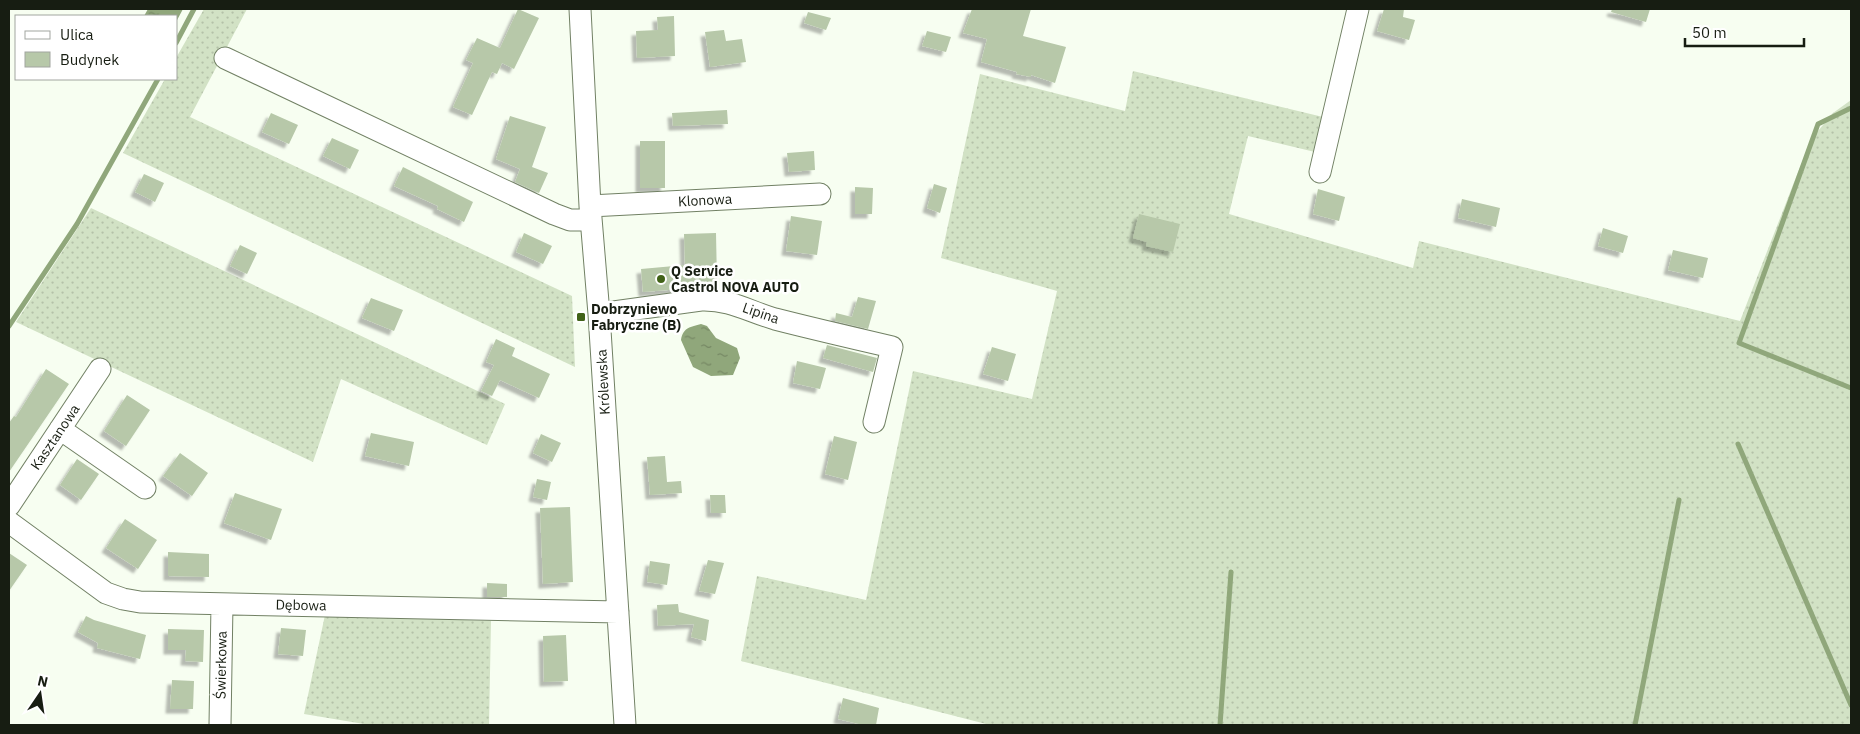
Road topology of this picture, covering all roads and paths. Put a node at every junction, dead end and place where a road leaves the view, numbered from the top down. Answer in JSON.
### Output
{"nodes":[{"id":1,"x":580,"y":9,"type":"edge"},
{"id":2,"x":1358,"y":9,"type":"edge"},
{"id":3,"x":225,"y":58,"type":"dead end"},
{"id":4,"x":1320,"y":172,"type":"dead end"},
{"id":5,"x":820,"y":194,"type":"dead end"},
{"id":6,"x":591,"y":213,"type":"junction"},
{"id":7,"x":599,"y":314,"type":"junction"},
{"id":8,"x":100,"y":369,"type":"dead end"},
{"id":9,"x":874,"y":422,"type":"dead end"},
{"id":10,"x":60,"y":429,"type":"junction"},
{"id":11,"x":145,"y":488,"type":"dead end"},
{"id":12,"x":9,"y":506,"type":"edge"},
{"id":13,"x":9,"y":522,"type":"edge"},
{"id":14,"x":222,"y":604,"type":"junction"},
{"id":15,"x":618,"y":612,"type":"junction"},
{"id":16,"x":220,"y":725,"type":"edge"},
{"id":17,"x":625,"y":725,"type":"edge"}],
"edges":[{"from":1,"to":6,"type":"street","name":"Królewska"},
{"from":2,"to":4,"type":"street"},
{"from":3,"to":6,"type":"street","name":"Klonowa"},
{"from":5,"to":6,"type":"street","name":"Klonowa"},
{"from":6,"to":7,"type":"street","name":"Królewska"},
{"from":7,"to":9,"type":"street","name":"Lipina"},
{"from":7,"to":15,"type":"street","name":"Królewska"},
{"from":8,"to":10,"type":"street","name":"Kasztanowa"},
{"from":10,"to":11,"type":"street"},
{"from":10,"to":12,"type":"street","name":"Kasztanowa"},
{"from":13,"to":14,"type":"street","name":"Dębowa"},
{"from":14,"to":15,"type":"street","name":"Dębowa"},
{"from":14,"to":16,"type":"street","name":"Świerkowa"},
{"from":15,"to":17,"type":"street","name":"Królewska"}]}
